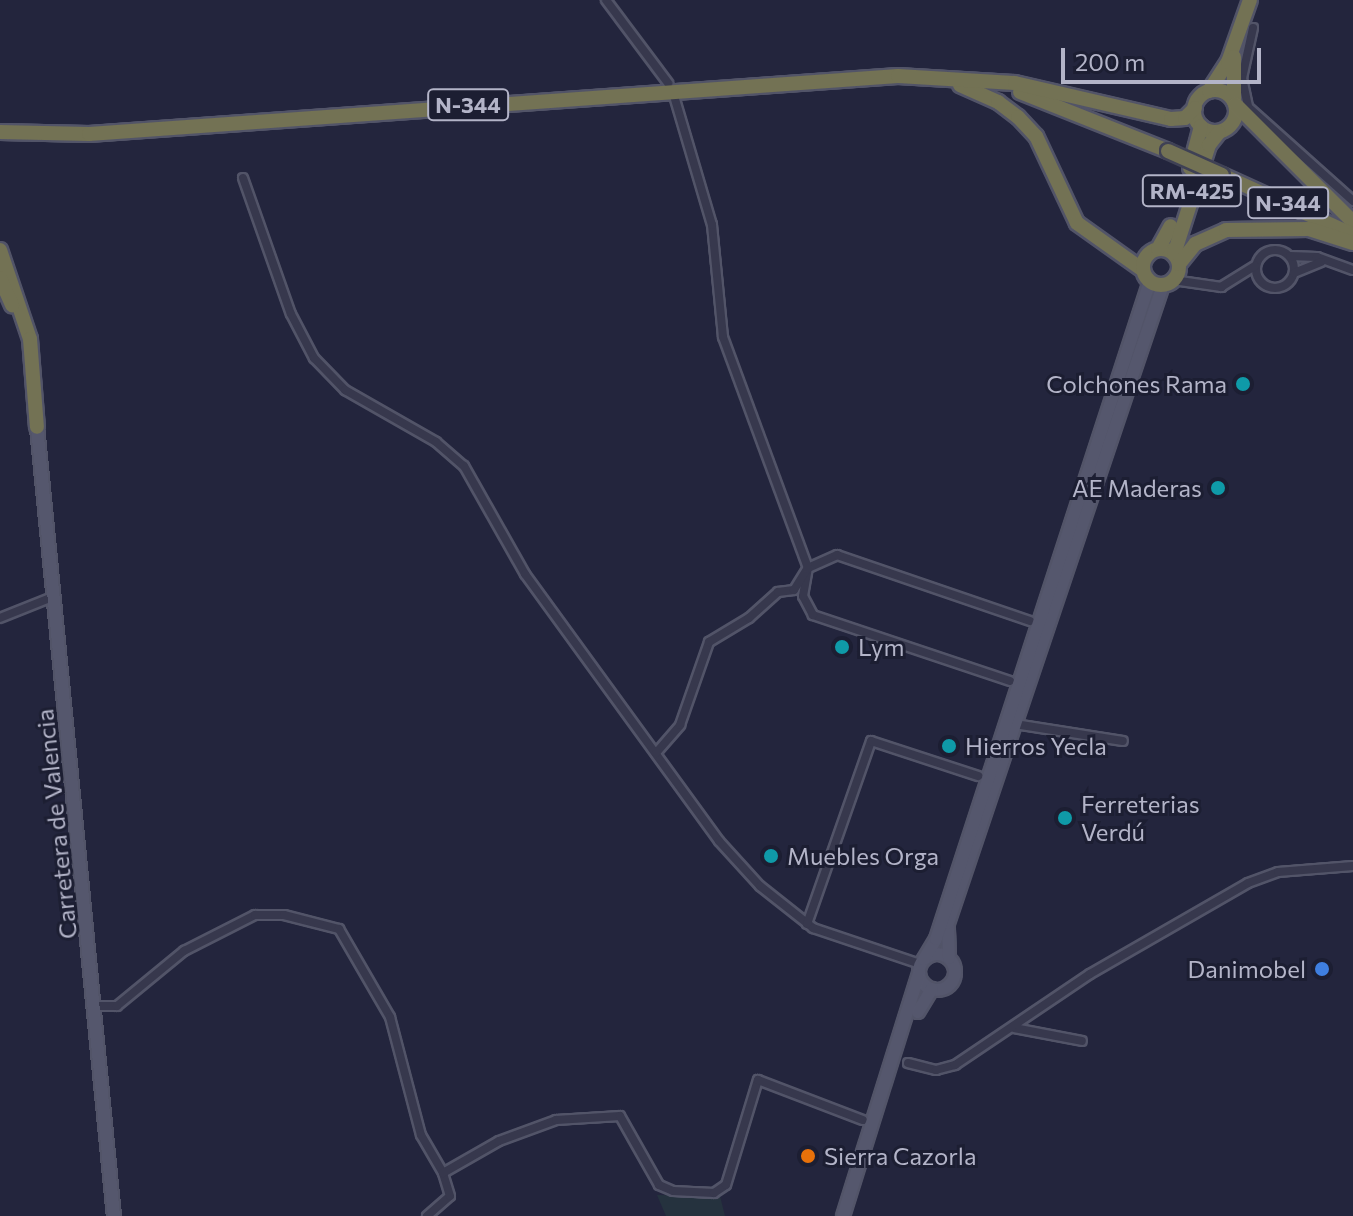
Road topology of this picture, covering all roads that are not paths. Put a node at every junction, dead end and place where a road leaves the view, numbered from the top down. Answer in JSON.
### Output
{"nodes":[{"id":1,"x":606,"y":0,"type":"edge"},
{"id":2,"x":1250,"y":0,"type":"edge"},
{"id":3,"x":1253,"y":28,"type":"dead end"},
{"id":4,"x":1238,"y":37,"type":"junction"},
{"id":5,"x":936,"y":78,"type":"junction"},
{"id":6,"x":969,"y":80,"type":"junction"},
{"id":7,"x":668,"y":83,"type":"dead end"},
{"id":8,"x":1209,"y":91,"type":"junction"},
{"id":9,"x":674,"y":96,"type":"dead end"},
{"id":10,"x":1234,"y":103,"type":"junction"},
{"id":11,"x":1195,"y":108,"type":"junction"},
{"id":12,"x":1201,"y":126,"type":"junction"},
{"id":13,"x":0,"y":132,"type":"edge"},
{"id":14,"x":1219,"y":132,"type":"junction"},
{"id":15,"x":243,"y":178,"type":"dead end"},
{"id":16,"x":1353,"y":201,"type":"edge"},
{"id":17,"x":1353,"y":222,"type":"edge"},
{"id":18,"x":1353,"y":235,"type":"edge"},
{"id":19,"x":1353,"y":243,"type":"edge"},
{"id":20,"x":1158,"y":249,"type":"junction"},
{"id":21,"x":0,"y":250,"type":"edge"},
{"id":22,"x":1290,"y":256,"type":"junction"},
{"id":23,"x":1334,"y":262,"type":"junction"},
{"id":24,"x":1256,"y":265,"type":"junction"},
{"id":25,"x":1353,"y":270,"type":"edge"},
{"id":26,"x":1166,"y":272,"type":"junction"},
{"id":27,"x":1294,"y":274,"type":"junction"},
{"id":28,"x":0,"y":278,"type":"edge"},
{"id":29,"x":1234,"y":283,"type":"junction"},
{"id":30,"x":1264,"y":285,"type":"junction"},
{"id":31,"x":37,"y":427,"type":"junction"},
{"id":32,"x":808,"y":568,"type":"junction"},
{"id":33,"x":55,"y":596,"type":"junction"},
{"id":34,"x":0,"y":618,"type":"edge"},
{"id":35,"x":1030,"y":621,"type":"dead end"},
{"id":36,"x":1010,"y":681,"type":"dead end"},
{"id":37,"x":1021,"y":725,"type":"dead end"},
{"id":38,"x":1123,"y":741,"type":"dead end"},
{"id":39,"x":656,"y":753,"type":"junction"},
{"id":40,"x":978,"y":776,"type":"dead end"},
{"id":41,"x":1353,"y":866,"type":"edge"},
{"id":42,"x":807,"y":924,"type":"junction"},
{"id":43,"x":949,"y":958,"type":"junction"},
{"id":44,"x":921,"y":966,"type":"junction"},
{"id":45,"x":932,"y":989,"type":"junction"},
{"id":46,"x":96,"y":1006,"type":"junction"},
{"id":47,"x":1014,"y":1028,"type":"junction"},
{"id":48,"x":1082,"y":1041,"type":"dead end"},
{"id":49,"x":908,"y":1063,"type":"dead end"},
{"id":50,"x":863,"y":1120,"type":"dead end"},
{"id":51,"x":443,"y":1173,"type":"junction"},
{"id":52,"x":114,"y":1216,"type":"edge"},
{"id":53,"x":427,"y":1216,"type":"edge"},
{"id":54,"x":843,"y":1216,"type":"edge"},
{"id":55,"x":849,"y":1216,"type":"edge"}],
"edges":[{"from":1,"to":7,"type":"street"},
{"from":2,"to":4,"type":"highway"},
{"from":3,"to":16,"type":"street"},
{"from":4,"to":8,"type":"highway"},
{"from":4,"to":10,"type":"highway"},
{"from":5,"to":6,"type":"highway","number":"N-344"},
{"from":5,"to":13,"type":"highway","number":"N-344"},
{"from":5,"to":26,"type":"highway"},
{"from":6,"to":11,"type":"highway"},
{"from":6,"to":18,"type":"highway","number":"N-344","bridge":true},
{"from":8,"to":10,"type":"highway"},
{"from":8,"to":11,"type":"highway"},
{"from":9,"to":32,"type":"street"},
{"from":10,"to":14,"type":"highway"},
{"from":10,"to":17,"type":"highway"},
{"from":11,"to":12,"type":"highway"},
{"from":12,"to":14,"type":"highway"},
{"from":12,"to":20,"type":"highway","number":"RM-425"},
{"from":14,"to":26,"type":"highway","number":"RM-425"},
{"from":15,"to":39,"type":"street"},
{"from":19,"to":26,"type":"highway"},
{"from":20,"to":26,"type":"highway"},
{"from":20,"to":26,"type":"highway"},
{"from":21,"to":31,"type":"highway"},
{"from":22,"to":23,"type":"street"},
{"from":22,"to":24,"type":"street"},
{"from":22,"to":27,"type":"street"},
{"from":23,"to":25,"type":"street"},
{"from":23,"to":27,"type":"street"},
{"from":24,"to":29,"type":"street"},
{"from":24,"to":30,"type":"street"},
{"from":26,"to":29,"type":"street"},
{"from":26,"to":43,"type":"main road"},
{"from":26,"to":44,"type":"main road"},
{"from":27,"to":30,"type":"street"},
{"from":28,"to":31,"type":"highway"},
{"from":29,"to":30,"type":"street"},
{"from":31,"to":33,"type":"main road","name":"Carretera de Valencia"},
{"from":32,"to":35,"type":"street"},
{"from":32,"to":36,"type":"street"},
{"from":32,"to":39,"type":"street"},
{"from":33,"to":34,"type":"street"},
{"from":33,"to":46,"type":"main road","name":"Carretera de Valencia"},
{"from":37,"to":38,"type":"street"},
{"from":39,"to":42,"type":"street"},
{"from":40,"to":42,"type":"street"},
{"from":41,"to":47,"type":"street"},
{"from":42,"to":44,"type":"street"},
{"from":43,"to":44,"type":"main road"},
{"from":43,"to":45,"type":"main road"},
{"from":44,"to":45,"type":"main road"},
{"from":44,"to":54,"type":"main road"},
{"from":45,"to":55,"type":"main road"},
{"from":46,"to":51,"type":"street"},
{"from":46,"to":52,"type":"main road","name":"Carretera de Valencia"},
{"from":47,"to":48,"type":"street"},
{"from":47,"to":49,"type":"street"},
{"from":50,"to":51,"type":"street"},
{"from":51,"to":53,"type":"street"}]}
